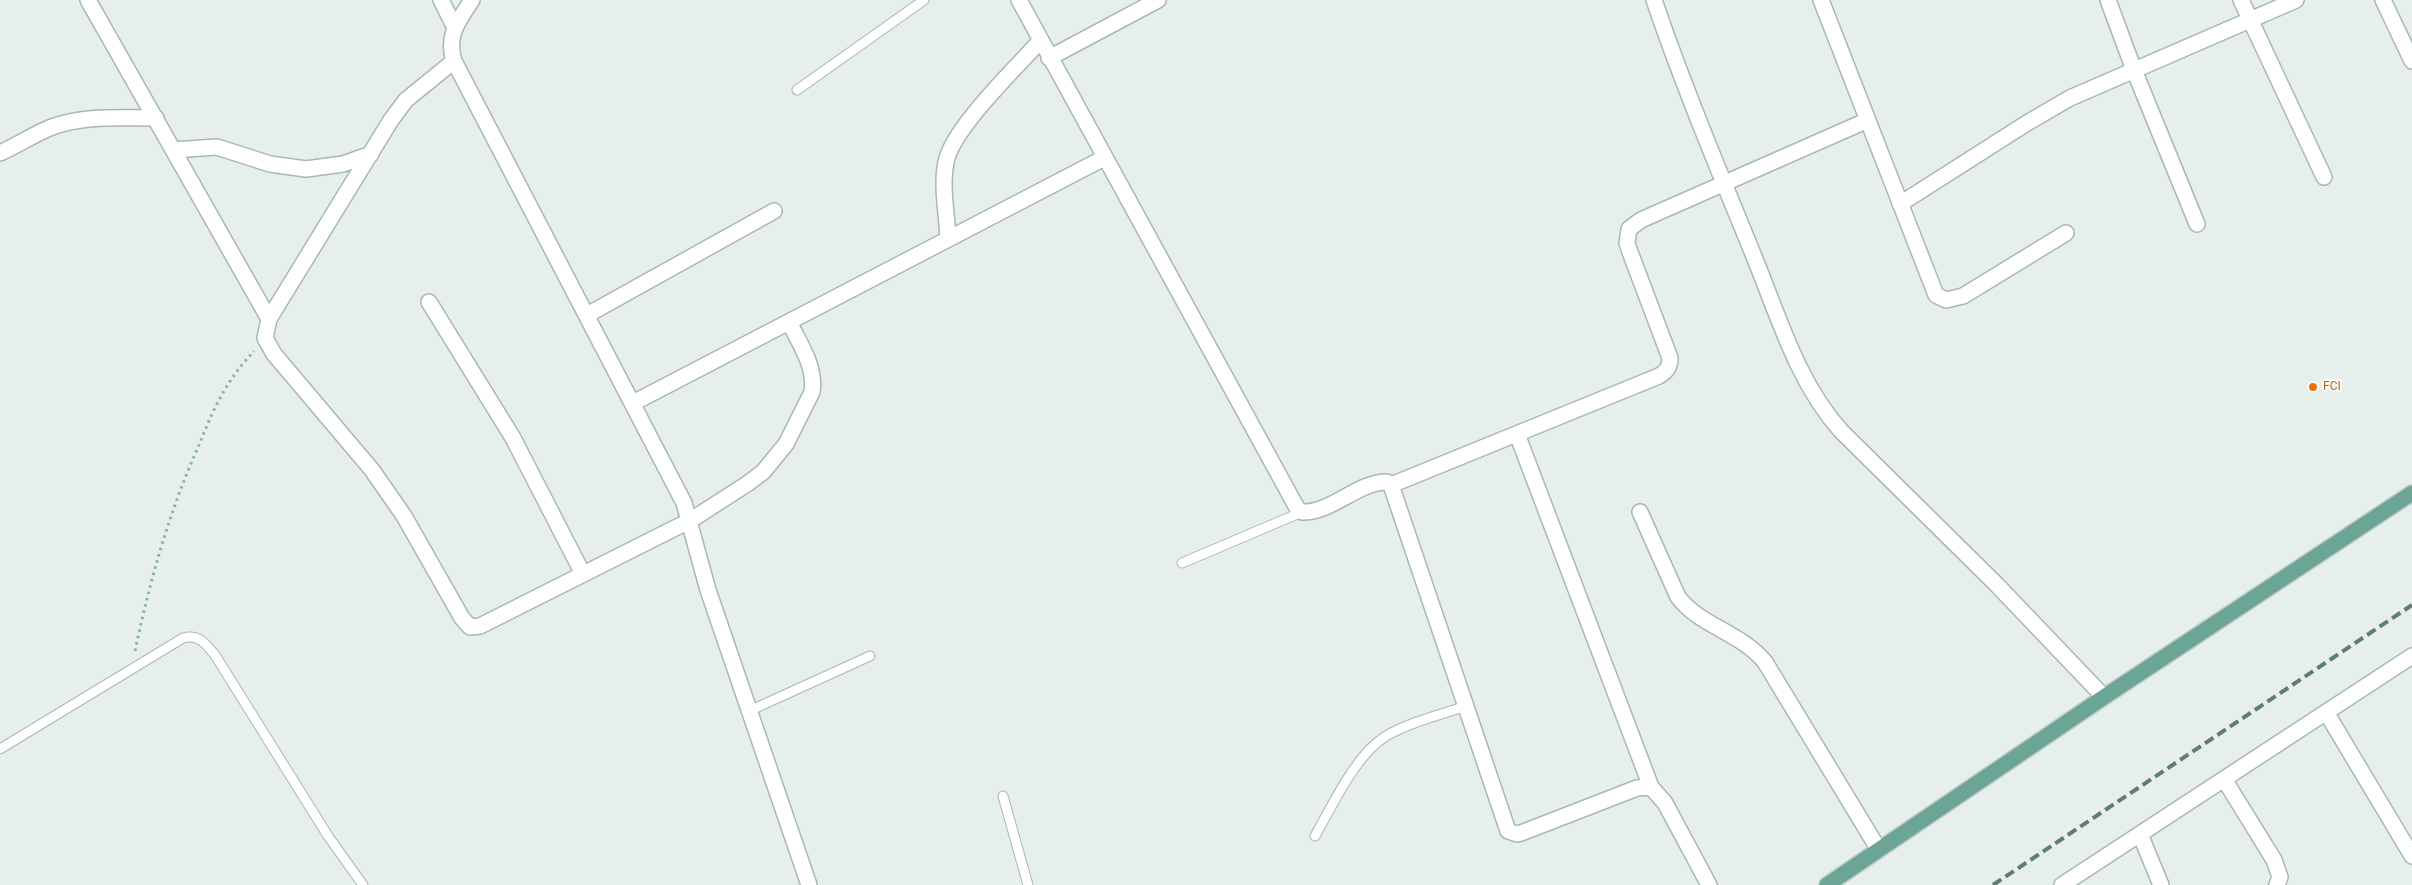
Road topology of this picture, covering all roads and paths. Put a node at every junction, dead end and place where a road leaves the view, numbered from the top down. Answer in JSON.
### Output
{"nodes":[{"id":1,"x":88,"y":0,"type":"edge"},
{"id":2,"x":441,"y":0,"type":"edge"},
{"id":3,"x":472,"y":0,"type":"edge"},
{"id":4,"x":924,"y":0,"type":"edge"},
{"id":5,"x":1019,"y":0,"type":"edge"},
{"id":6,"x":1158,"y":0,"type":"edge"},
{"id":7,"x":1654,"y":0,"type":"edge"},
{"id":8,"x":1821,"y":0,"type":"edge"},
{"id":9,"x":2108,"y":0,"type":"edge"},
{"id":10,"x":2241,"y":0,"type":"edge"},
{"id":11,"x":2296,"y":0,"type":"edge"},
{"id":12,"x":2383,"y":0,"type":"edge"},
{"id":13,"x":2250,"y":20,"type":"junction"},
{"id":14,"x":454,"y":26,"type":"junction"},
{"id":15,"x":1040,"y":42,"type":"junction"},
{"id":16,"x":1049,"y":58,"type":"junction"},
{"id":17,"x":454,"y":61,"type":"junction"},
{"id":18,"x":2412,"y":61,"type":"edge"},
{"id":19,"x":2134,"y":70,"type":"junction"},
{"id":20,"x":797,"y":90,"type":"dead end"},
{"id":21,"x":156,"y":118,"type":"junction"},
{"id":22,"x":1868,"y":120,"type":"junction"},
{"id":23,"x":174,"y":150,"type":"junction"},
{"id":24,"x":0,"y":153,"type":"edge"},
{"id":25,"x":370,"y":154,"type":"junction"},
{"id":26,"x":1104,"y":158,"type":"junction"},
{"id":27,"x":2324,"y":177,"type":"dead end"},
{"id":28,"x":1724,"y":183,"type":"junction"},
{"id":29,"x":1900,"y":204,"type":"junction"},
{"id":30,"x":774,"y":211,"type":"dead end"},
{"id":31,"x":2197,"y":224,"type":"dead end"},
{"id":32,"x":2066,"y":233,"type":"dead end"},
{"id":33,"x":948,"y":239,"type":"junction"},
{"id":34,"x":429,"y":302,"type":"dead end"},
{"id":35,"x":587,"y":315,"type":"junction"},
{"id":36,"x":269,"y":319,"type":"junction"},
{"id":37,"x":789,"y":322,"type":"junction"},
{"id":38,"x":265,"y":338,"type":"junction"},
{"id":39,"x":634,"y":403,"type":"junction"},
{"id":40,"x":1517,"y":434,"type":"junction"},
{"id":41,"x":1391,"y":485,"type":"junction"},
{"id":42,"x":2412,"y":493,"type":"edge"},
{"id":43,"x":1302,"y":512,"type":"junction"},
{"id":44,"x":1640,"y":512,"type":"dead end"},
{"id":45,"x":691,"y":520,"type":"junction"},
{"id":46,"x":1182,"y":563,"type":"dead end"},
{"id":47,"x":583,"y":574,"type":"junction"},
{"id":48,"x":870,"y":656,"type":"dead end"},
{"id":49,"x":2412,"y":656,"type":"edge"},
{"id":50,"x":132,"y":669,"type":"junction"},
{"id":51,"x":2104,"y":697,"type":"junction"},
{"id":52,"x":1466,"y":706,"type":"junction"},
{"id":53,"x":749,"y":711,"type":"junction"},
{"id":54,"x":2326,"y":712,"type":"junction"},
{"id":55,"x":0,"y":749,"type":"edge"},
{"id":56,"x":2224,"y":779,"type":"junction"},
{"id":57,"x":1651,"y":787,"type":"junction"},
{"id":58,"x":1003,"y":796,"type":"dead end"},
{"id":59,"x":2140,"y":834,"type":"junction"},
{"id":60,"x":1315,"y":836,"type":"dead end"},
{"id":61,"x":1879,"y":850,"type":"junction"},
{"id":62,"x":2412,"y":856,"type":"edge"},
{"id":63,"x":363,"y":885,"type":"edge"},
{"id":64,"x":809,"y":885,"type":"edge"},
{"id":65,"x":1028,"y":885,"type":"edge"},
{"id":66,"x":1709,"y":885,"type":"edge"},
{"id":67,"x":1827,"y":885,"type":"edge"},
{"id":68,"x":2062,"y":885,"type":"edge"},
{"id":69,"x":2161,"y":885,"type":"edge"},
{"id":70,"x":2277,"y":885,"type":"edge"}],
"edges":[{"from":1,"to":21,"type":"street"},
{"from":2,"to":14,"type":"street"},
{"from":3,"to":14,"type":"street"},
{"from":4,"to":20,"type":"lane"},
{"from":5,"to":15,"type":"street"},
{"from":6,"to":16,"type":"street"},
{"from":7,"to":28,"type":"street"},
{"from":8,"to":22,"type":"street"},
{"from":9,"to":19,"type":"street"},
{"from":10,"to":13,"type":"street"},
{"from":11,"to":13,"type":"street"},
{"from":12,"to":18,"type":"street"},
{"from":13,"to":19,"type":"street"},
{"from":13,"to":27,"type":"street"},
{"from":14,"to":17,"type":"street"},
{"from":15,"to":16,"type":"street"},
{"from":15,"to":33,"type":"street"},
{"from":16,"to":26,"type":"street"},
{"from":17,"to":25,"type":"street"},
{"from":17,"to":35,"type":"street"},
{"from":19,"to":29,"type":"street"},
{"from":19,"to":31,"type":"street"},
{"from":21,"to":23,"type":"street"},
{"from":21,"to":24,"type":"street"},
{"from":22,"to":28,"type":"street"},
{"from":22,"to":29,"type":"street"},
{"from":23,"to":25,"type":"street"},
{"from":23,"to":36,"type":"street"},
{"from":25,"to":36,"type":"street"},
{"from":26,"to":33,"type":"street"},
{"from":26,"to":43,"type":"street"},
{"from":28,"to":40,"type":"street"},
{"from":28,"to":51,"type":"street"},
{"from":29,"to":32,"type":"street"},
{"from":30,"to":35,"type":"street"},
{"from":33,"to":37,"type":"street"},
{"from":34,"to":47,"type":"street"},
{"from":35,"to":39,"type":"street"},
{"from":36,"to":38,"type":"street"},
{"from":37,"to":39,"type":"street"},
{"from":37,"to":45,"type":"street"},
{"from":38,"to":47,"type":"street"},
{"from":38,"to":50,"type":"path"},
{"from":39,"to":45,"type":"street"},
{"from":40,"to":41,"type":"street"},
{"from":40,"to":57,"type":"street"},
{"from":41,"to":43,"type":"street"},
{"from":41,"to":52,"type":"street"},
{"from":42,"to":51,"type":"main road"},
{"from":43,"to":46,"type":"lane"},
{"from":44,"to":61,"type":"street"},
{"from":45,"to":47,"type":"street"},
{"from":45,"to":53,"type":"street"},
{"from":48,"to":53,"type":"lane"},
{"from":49,"to":54,"type":"street"},
{"from":50,"to":55,"type":"lane"},
{"from":50,"to":63,"type":"lane"},
{"from":51,"to":61,"type":"main road"},
{"from":52,"to":57,"type":"street"},
{"from":52,"to":60,"type":"lane"},
{"from":53,"to":64,"type":"street"},
{"from":54,"to":56,"type":"street"},
{"from":54,"to":62,"type":"street"},
{"from":56,"to":59,"type":"street"},
{"from":56,"to":70,"type":"street"},
{"from":57,"to":66,"type":"street"},
{"from":58,"to":65,"type":"lane"},
{"from":59,"to":68,"type":"street"},
{"from":59,"to":69,"type":"street"},
{"from":61,"to":67,"type":"main road"}]}
